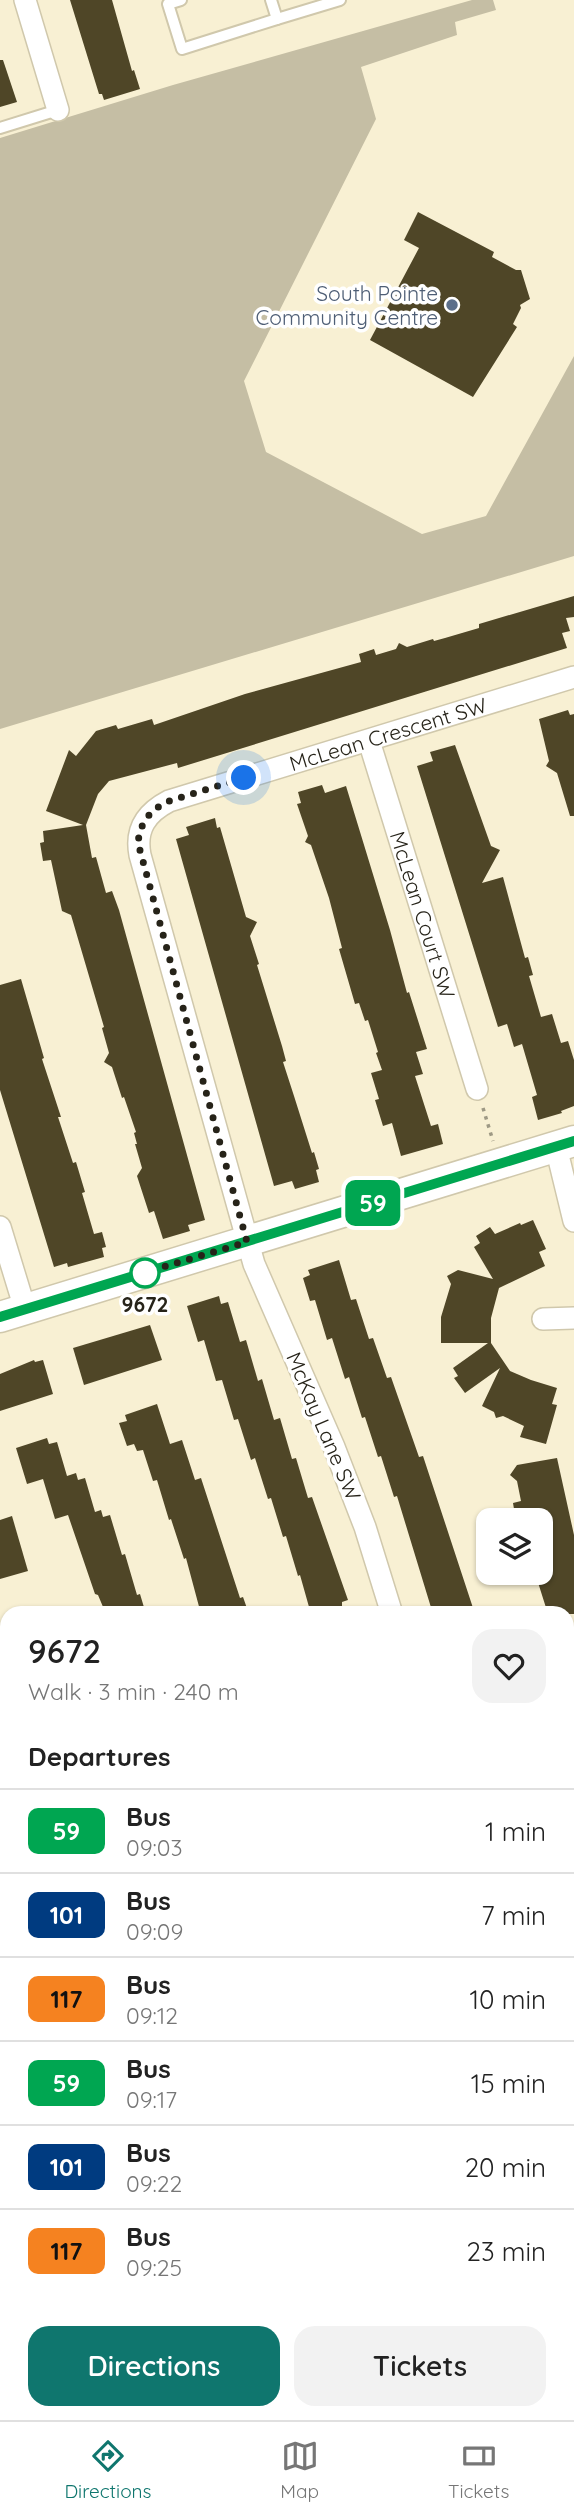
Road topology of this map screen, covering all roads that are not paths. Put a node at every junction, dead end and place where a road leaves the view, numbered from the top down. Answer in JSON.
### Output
{"nodes":[{"id":1,"x":25,"y":0,"type":"edge"},
{"id":2,"x":181,"y":0,"type":"edge"},
{"id":3,"x":271,"y":0,"type":"edge"},
{"id":4,"x":340,"y":0,"type":"edge"},
{"id":5,"x":277,"y":19,"type":"junction"},
{"id":6,"x":58,"y":110,"type":"joint"},
{"id":7,"x":0,"y":128,"type":"edge"},
{"id":8,"x":574,"y":677,"type":"edge"},
{"id":9,"x":369,"y":741,"type":"junction"},
{"id":10,"x":477,"y":1089,"type":"road end"},
{"id":11,"x":565,"y":1144,"type":"edge"},
{"id":12,"x":574,"y":1221,"type":"edge"},
{"id":13,"x":0,"y":1227,"type":"edge"},
{"id":14,"x":247,"y":1242,"type":"junction"},
{"id":15,"x":13,"y":1313,"type":"edge"},
{"id":16,"x":574,"y":1318,"type":"edge"},
{"id":17,"x":543,"y":1319,"type":"dead end"},
{"id":18,"x":390,"y":1606,"type":"edge"}],
"edges":[{"from":1,"to":6,"type":"street"},
{"from":2,"to":5,"type":"lane"},
{"from":3,"to":5,"type":"lane"},
{"from":4,"to":5,"type":"lane"},
{"from":6,"to":7,"type":"lane"},
{"from":8,"to":9,"type":"street","name":"McLean Crescent SW"},
{"from":9,"to":10,"type":"street","name":"McLean Court SW"},
{"from":9,"to":14,"type":"street","name":"McLean Crescent SW"},
{"from":11,"to":12,"type":"street"},
{"from":11,"to":14,"type":"street"},
{"from":13,"to":15,"type":"street"},
{"from":14,"to":15,"type":"street"},
{"from":14,"to":18,"type":"street","name":"McKay Lane SW"},
{"from":16,"to":17,"type":"street"}]}
